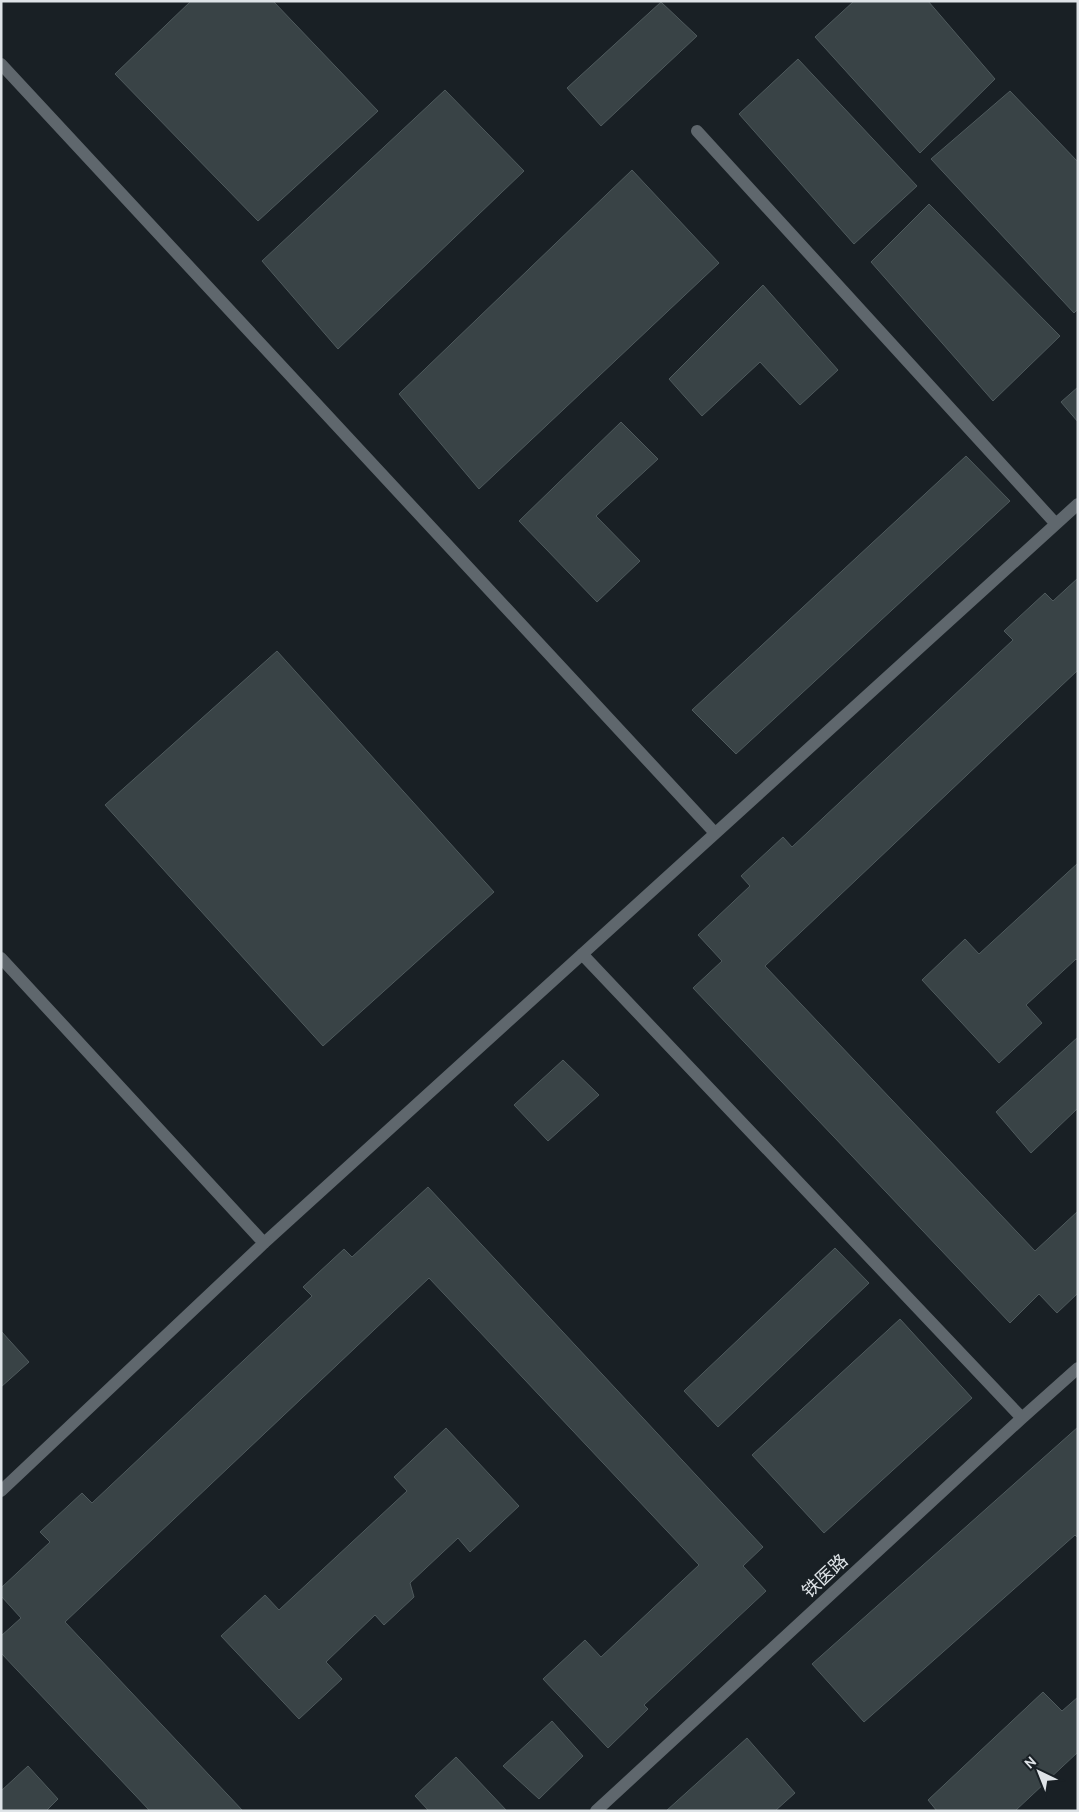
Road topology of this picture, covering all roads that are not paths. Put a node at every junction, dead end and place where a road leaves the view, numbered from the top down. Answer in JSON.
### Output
{"nodes":[{"id":1,"x":1,"y":64,"type":"edge"},
{"id":2,"x":697,"y":131,"type":"dead end"},
{"id":3,"x":1078,"y":504,"type":"edge"},
{"id":4,"x":1056,"y":524,"type":"junction"},
{"id":5,"x":715,"y":833,"type":"junction"},
{"id":6,"x":582,"y":954,"type":"junction"},
{"id":7,"x":1,"y":958,"type":"edge"},
{"id":8,"x":264,"y":1243,"type":"junction"},
{"id":9,"x":1077,"y":1369,"type":"edge"},
{"id":10,"x":1022,"y":1418,"type":"junction"},
{"id":11,"x":1,"y":1491,"type":"edge"},
{"id":12,"x":596,"y":1811,"type":"edge"}],
"edges":[{"from":1,"to":5,"type":"street"},
{"from":2,"to":4,"type":"street"},
{"from":3,"to":4,"type":"street"},
{"from":4,"to":5,"type":"street"},
{"from":5,"to":6,"type":"street"},
{"from":6,"to":8,"type":"street"},
{"from":6,"to":10,"type":"street"},
{"from":7,"to":8,"type":"street"},
{"from":8,"to":11,"type":"street"},
{"from":9,"to":10,"type":"street","name":"铁医路"},
{"from":10,"to":12,"type":"street","name":"铁医路"}]}
